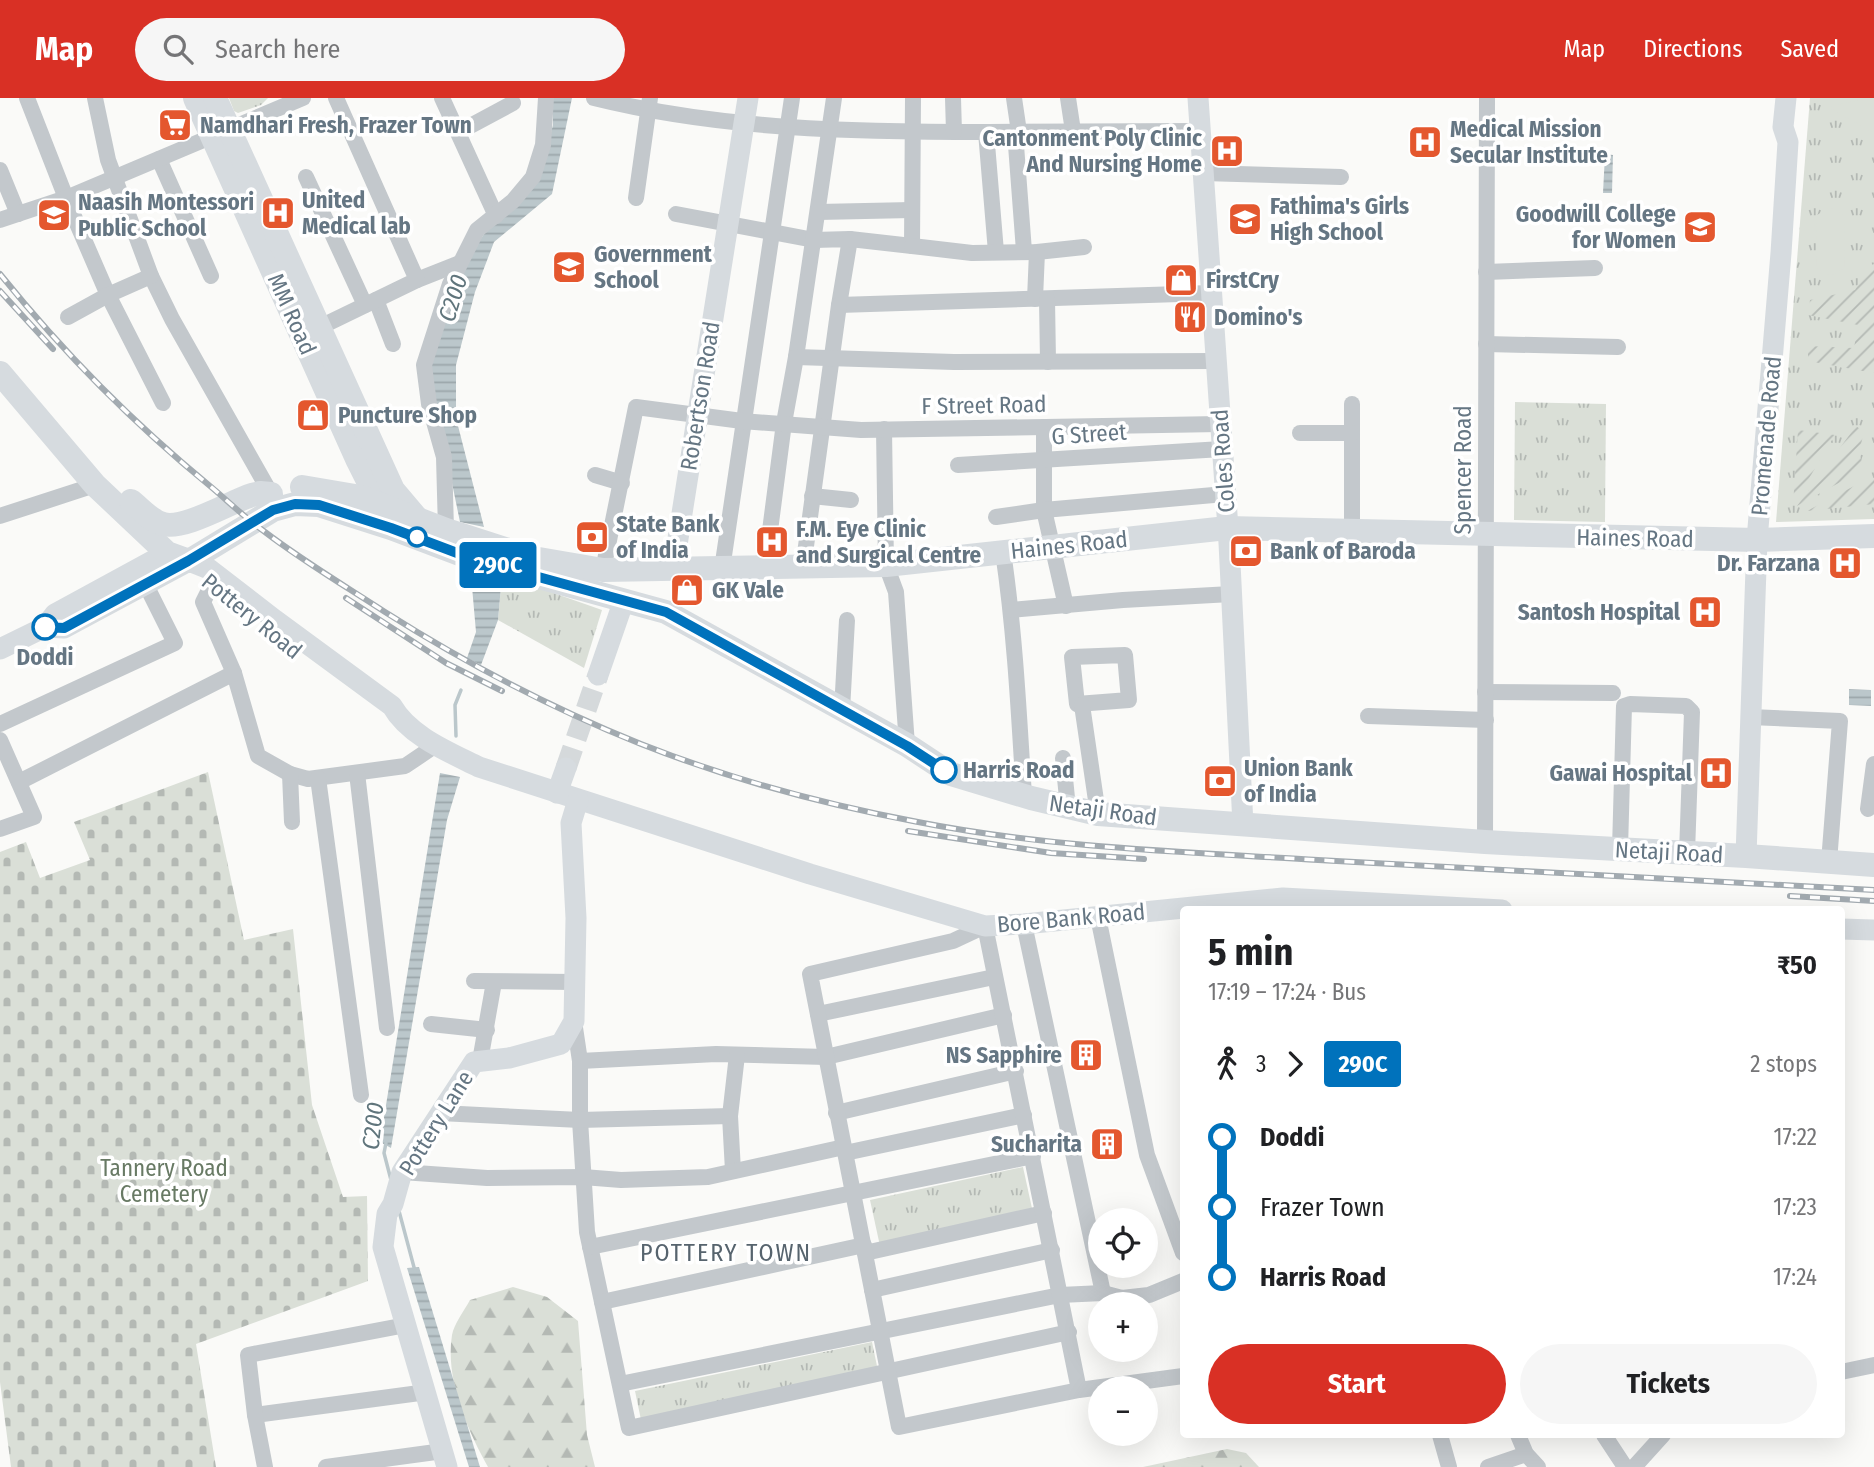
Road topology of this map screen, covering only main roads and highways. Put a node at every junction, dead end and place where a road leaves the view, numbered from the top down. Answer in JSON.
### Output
{"nodes":[{"id":1,"x":195,"y":98,"type":"edge"},
{"id":2,"x":215,"y":98,"type":"edge"},
{"id":3,"x":220,"y":134,"type":"junction"},
{"id":4,"x":0,"y":373,"type":"edge"},
{"id":5,"x":99,"y":489,"type":"junction"},
{"id":6,"x":271,"y":494,"type":"junction"},
{"id":7,"x":380,"y":505,"type":"junction"},
{"id":8,"x":421,"y":521,"type":"junction"},
{"id":9,"x":391,"y":528,"type":"junction"},
{"id":10,"x":1874,"y":536,"type":"edge"},
{"id":11,"x":478,"y":550,"type":"junction"},
{"id":12,"x":178,"y":557,"type":"junction"},
{"id":13,"x":673,"y":570,"type":"junction"},
{"id":14,"x":666,"y":612,"type":"junction"},
{"id":15,"x":1874,"y":865,"type":"edge"}],
"edges":[{"from":1,"to":3,"type":"main road","name":"MM Road"},
{"from":2,"to":3,"type":"main road","name":"MM Road"},
{"from":3,"to":7,"type":"main road","name":"MM Road"},
{"from":3,"to":8,"type":"main road","name":"MM Road"},
{"from":4,"to":5,"type":"main road","name":"Pottery Road"},
{"from":5,"to":6,"type":"main road"},
{"from":5,"to":12,"type":"main road","name":"Pottery Road"},
{"from":6,"to":7,"type":"main road","name":"Haines Road"},
{"from":6,"to":12,"type":"main road","name":"Haines Road"},
{"from":7,"to":8,"type":"main road","name":"Haines Road"},
{"from":7,"to":9,"type":"main road","name":"MM Road"},
{"from":8,"to":11,"type":"main road","name":"Haines Road"},
{"from":9,"to":11,"type":"main road","name":"Netaji Road"},
{"from":9,"to":12,"type":"main road"},
{"from":10,"to":13,"type":"main road","name":"Haines Road"},
{"from":11,"to":13,"type":"main road","name":"Haines Road"},
{"from":11,"to":14,"type":"main road","name":"Netaji Road"},
{"from":13,"to":14,"type":"main road"},
{"from":14,"to":15,"type":"main road","name":"Netaji Road"}]}
